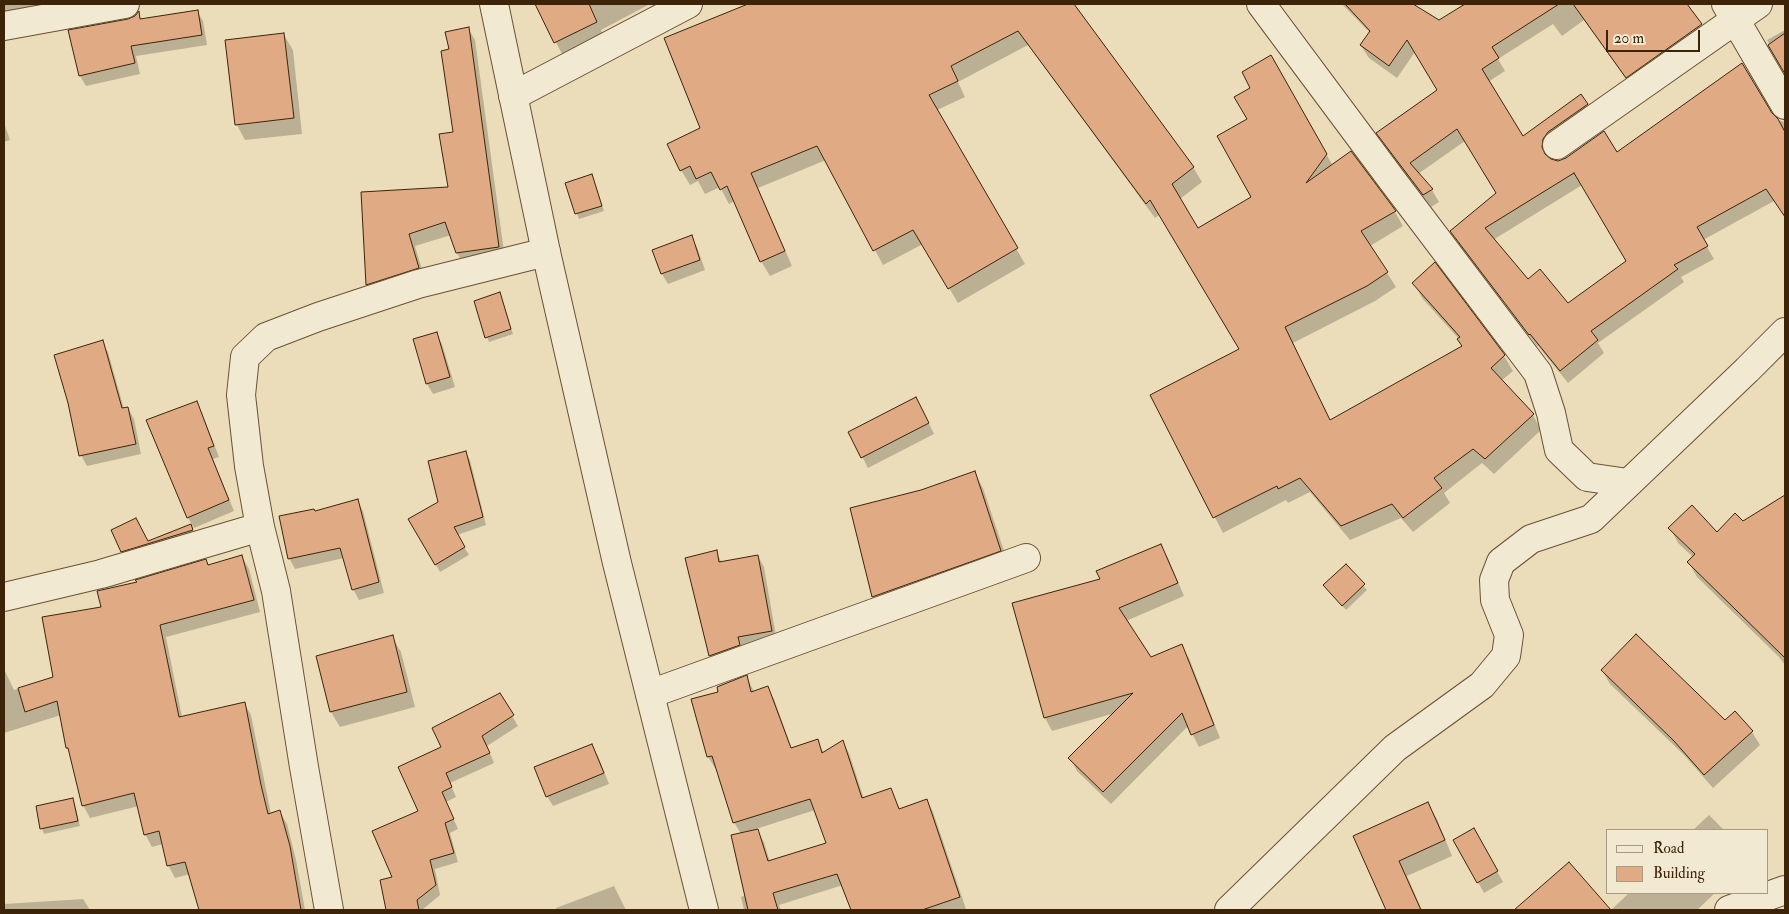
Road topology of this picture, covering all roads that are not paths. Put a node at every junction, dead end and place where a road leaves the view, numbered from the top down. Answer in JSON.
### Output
{"nodes":[{"id":1,"x":125,"y":4,"type":"edge"},
{"id":2,"x":494,"y":4,"type":"edge"},
{"id":3,"x":688,"y":4,"type":"edge"},
{"id":4,"x":1261,"y":4,"type":"edge"},
{"id":5,"x":1758,"y":4,"type":"edge"},
{"id":6,"x":1730,"y":12,"type":"edge"},
{"id":7,"x":4,"y":26,"type":"edge"},
{"id":8,"x":513,"y":96,"type":"junction"},
{"id":9,"x":1785,"y":105,"type":"edge"},
{"id":10,"x":1557,"y":145,"type":"dead end"},
{"id":11,"x":546,"y":252,"type":"junction"},
{"id":12,"x":1785,"y":332,"type":"edge"},
{"id":13,"x":1628,"y":483,"type":"junction"},
{"id":14,"x":260,"y":527,"type":"junction"},
{"id":15,"x":1026,"y":558,"type":"dead end"},
{"id":16,"x":4,"y":597,"type":"edge"},
{"id":17,"x":650,"y":694,"type":"junction"},
{"id":18,"x":1785,"y":890,"type":"edge"},
{"id":19,"x":329,"y":910,"type":"edge"},
{"id":20,"x":704,"y":910,"type":"edge"},
{"id":21,"x":1230,"y":910,"type":"edge"},
{"id":22,"x":1729,"y":910,"type":"edge"}],
"edges":[{"from":1,"to":7,"type":"street"},
{"from":2,"to":8,"type":"street"},
{"from":3,"to":8,"type":"street"},
{"from":4,"to":13,"type":"street"},
{"from":5,"to":6,"type":"street"},
{"from":6,"to":9,"type":"street"},
{"from":6,"to":10,"type":"street"},
{"from":8,"to":11,"type":"street"},
{"from":11,"to":14,"type":"street"},
{"from":11,"to":17,"type":"street"},
{"from":12,"to":13,"type":"street"},
{"from":13,"to":21,"type":"street"},
{"from":14,"to":16,"type":"street"},
{"from":14,"to":19,"type":"street"},
{"from":15,"to":17,"type":"street"},
{"from":17,"to":20,"type":"street"},
{"from":18,"to":22,"type":"street"}]}
